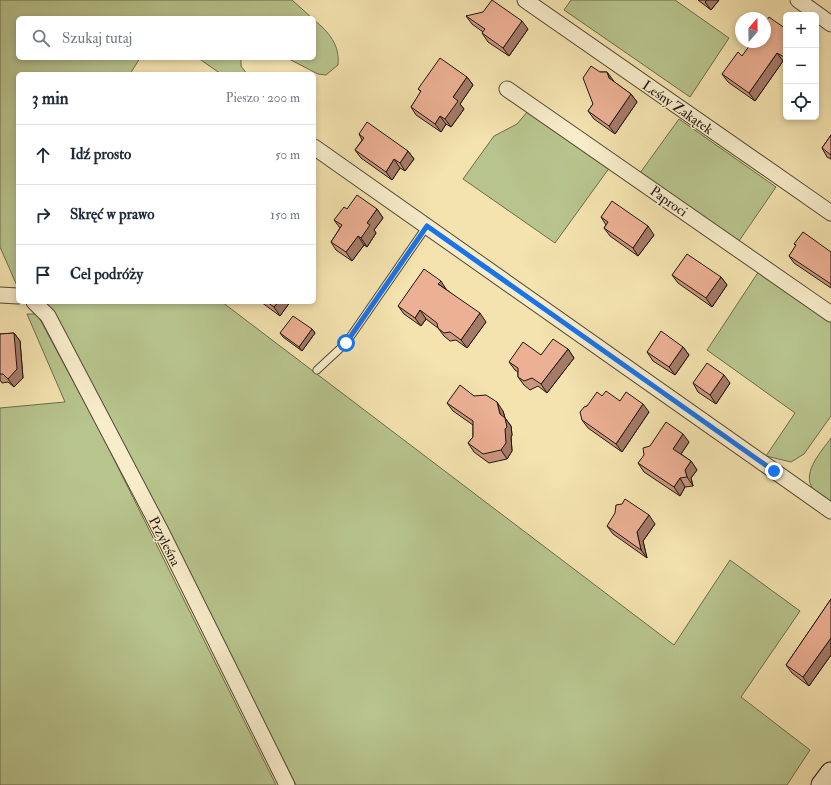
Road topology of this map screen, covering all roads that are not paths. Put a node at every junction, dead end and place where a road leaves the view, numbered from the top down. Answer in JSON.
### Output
{"nodes":[{"id":1,"x":525,"y":0,"type":"edge"},
{"id":2,"x":798,"y":0,"type":"edge"},
{"id":3,"x":831,"y":24,"type":"edge"},
{"id":4,"x":507,"y":89,"type":"dead end"},
{"id":5,"x":316,"y":148,"type":"edge"},
{"id":6,"x":831,"y":212,"type":"edge"},
{"id":7,"x":427,"y":226,"type":"junction"},
{"id":8,"x":0,"y":296,"type":"edge"},
{"id":9,"x":16,"y":296,"type":"edge"},
{"id":10,"x":36,"y":304,"type":"edge"},
{"id":11,"x":831,"y":314,"type":"edge"},
{"id":12,"x":317,"y":370,"type":"dead end"},
{"id":13,"x":831,"y":511,"type":"edge"},
{"id":14,"x":831,"y":773,"type":"edge"},
{"id":15,"x":287,"y":785,"type":"edge"},
{"id":16,"x":822,"y":785,"type":"edge"}],
"edges":[{"from":1,"to":6,"type":"street","name":"Leśny Zakątek"},
{"from":2,"to":3,"type":"street"},
{"from":4,"to":11,"type":"street","name":"Paproci"},
{"from":5,"to":7,"type":"street"},
{"from":7,"to":12,"type":"lane"},
{"from":7,"to":13,"type":"street"},
{"from":8,"to":9,"type":"street"},
{"from":10,"to":15,"type":"street","name":"Przyleśna"},
{"from":14,"to":16,"type":"main road"}]}
